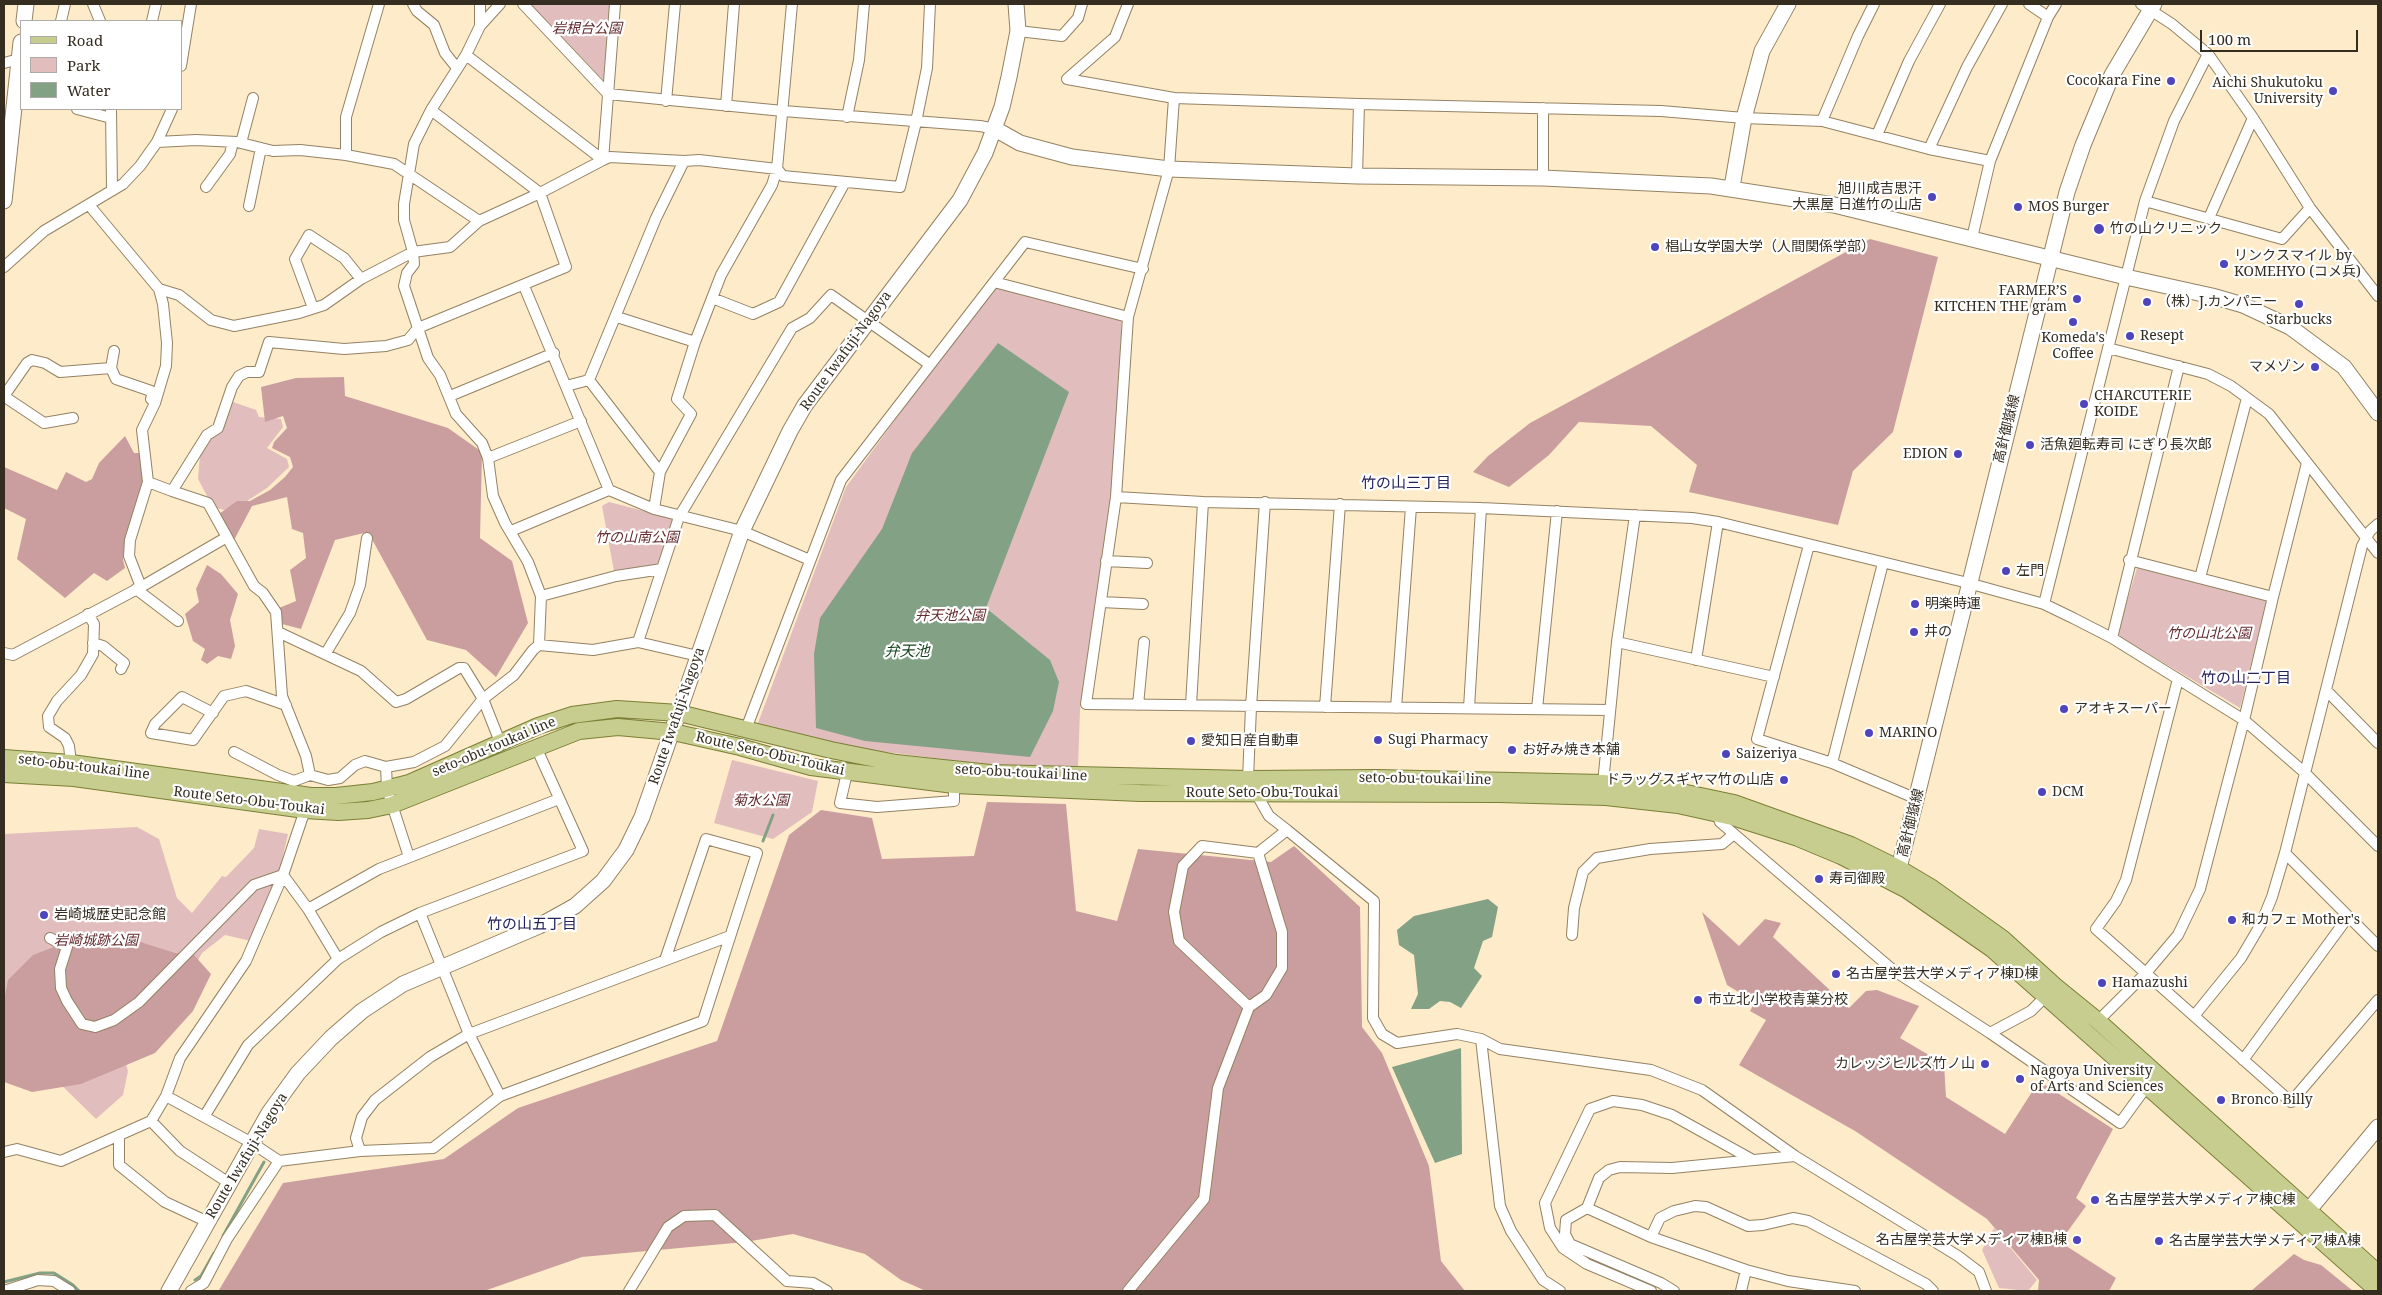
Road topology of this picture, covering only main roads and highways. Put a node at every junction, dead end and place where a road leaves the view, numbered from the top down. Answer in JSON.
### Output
{"nodes":[{"id":1,"x":4,"y":758,"type":"edge"},
{"id":2,"x":4,"y":774,"type":"edge"},
{"id":3,"x":389,"y":797,"type":"junction"},
{"id":4,"x":1897,"y":876,"type":"junction"},
{"id":5,"x":2378,"y":1273,"type":"edge"},
{"id":6,"x":2378,"y":1291,"type":"edge"}],
"edges":[{"from":1,"to":3,"type":"main road","name":"seto-obu-toukai line"},
{"from":2,"to":3,"type":"main road","name":"Route Seto-Obu-Toukai"},
{"from":3,"to":4,"type":"main road","name":"Route Seto-Obu-Toukai"},
{"from":3,"to":4,"type":"main road","name":"seto-obu-toukai line"},
{"from":4,"to":5,"type":"main road","name":"seto-obu-toukai line"},
{"from":4,"to":6,"type":"main road","name":"Route Seto-Obu-Toukai"}]}
